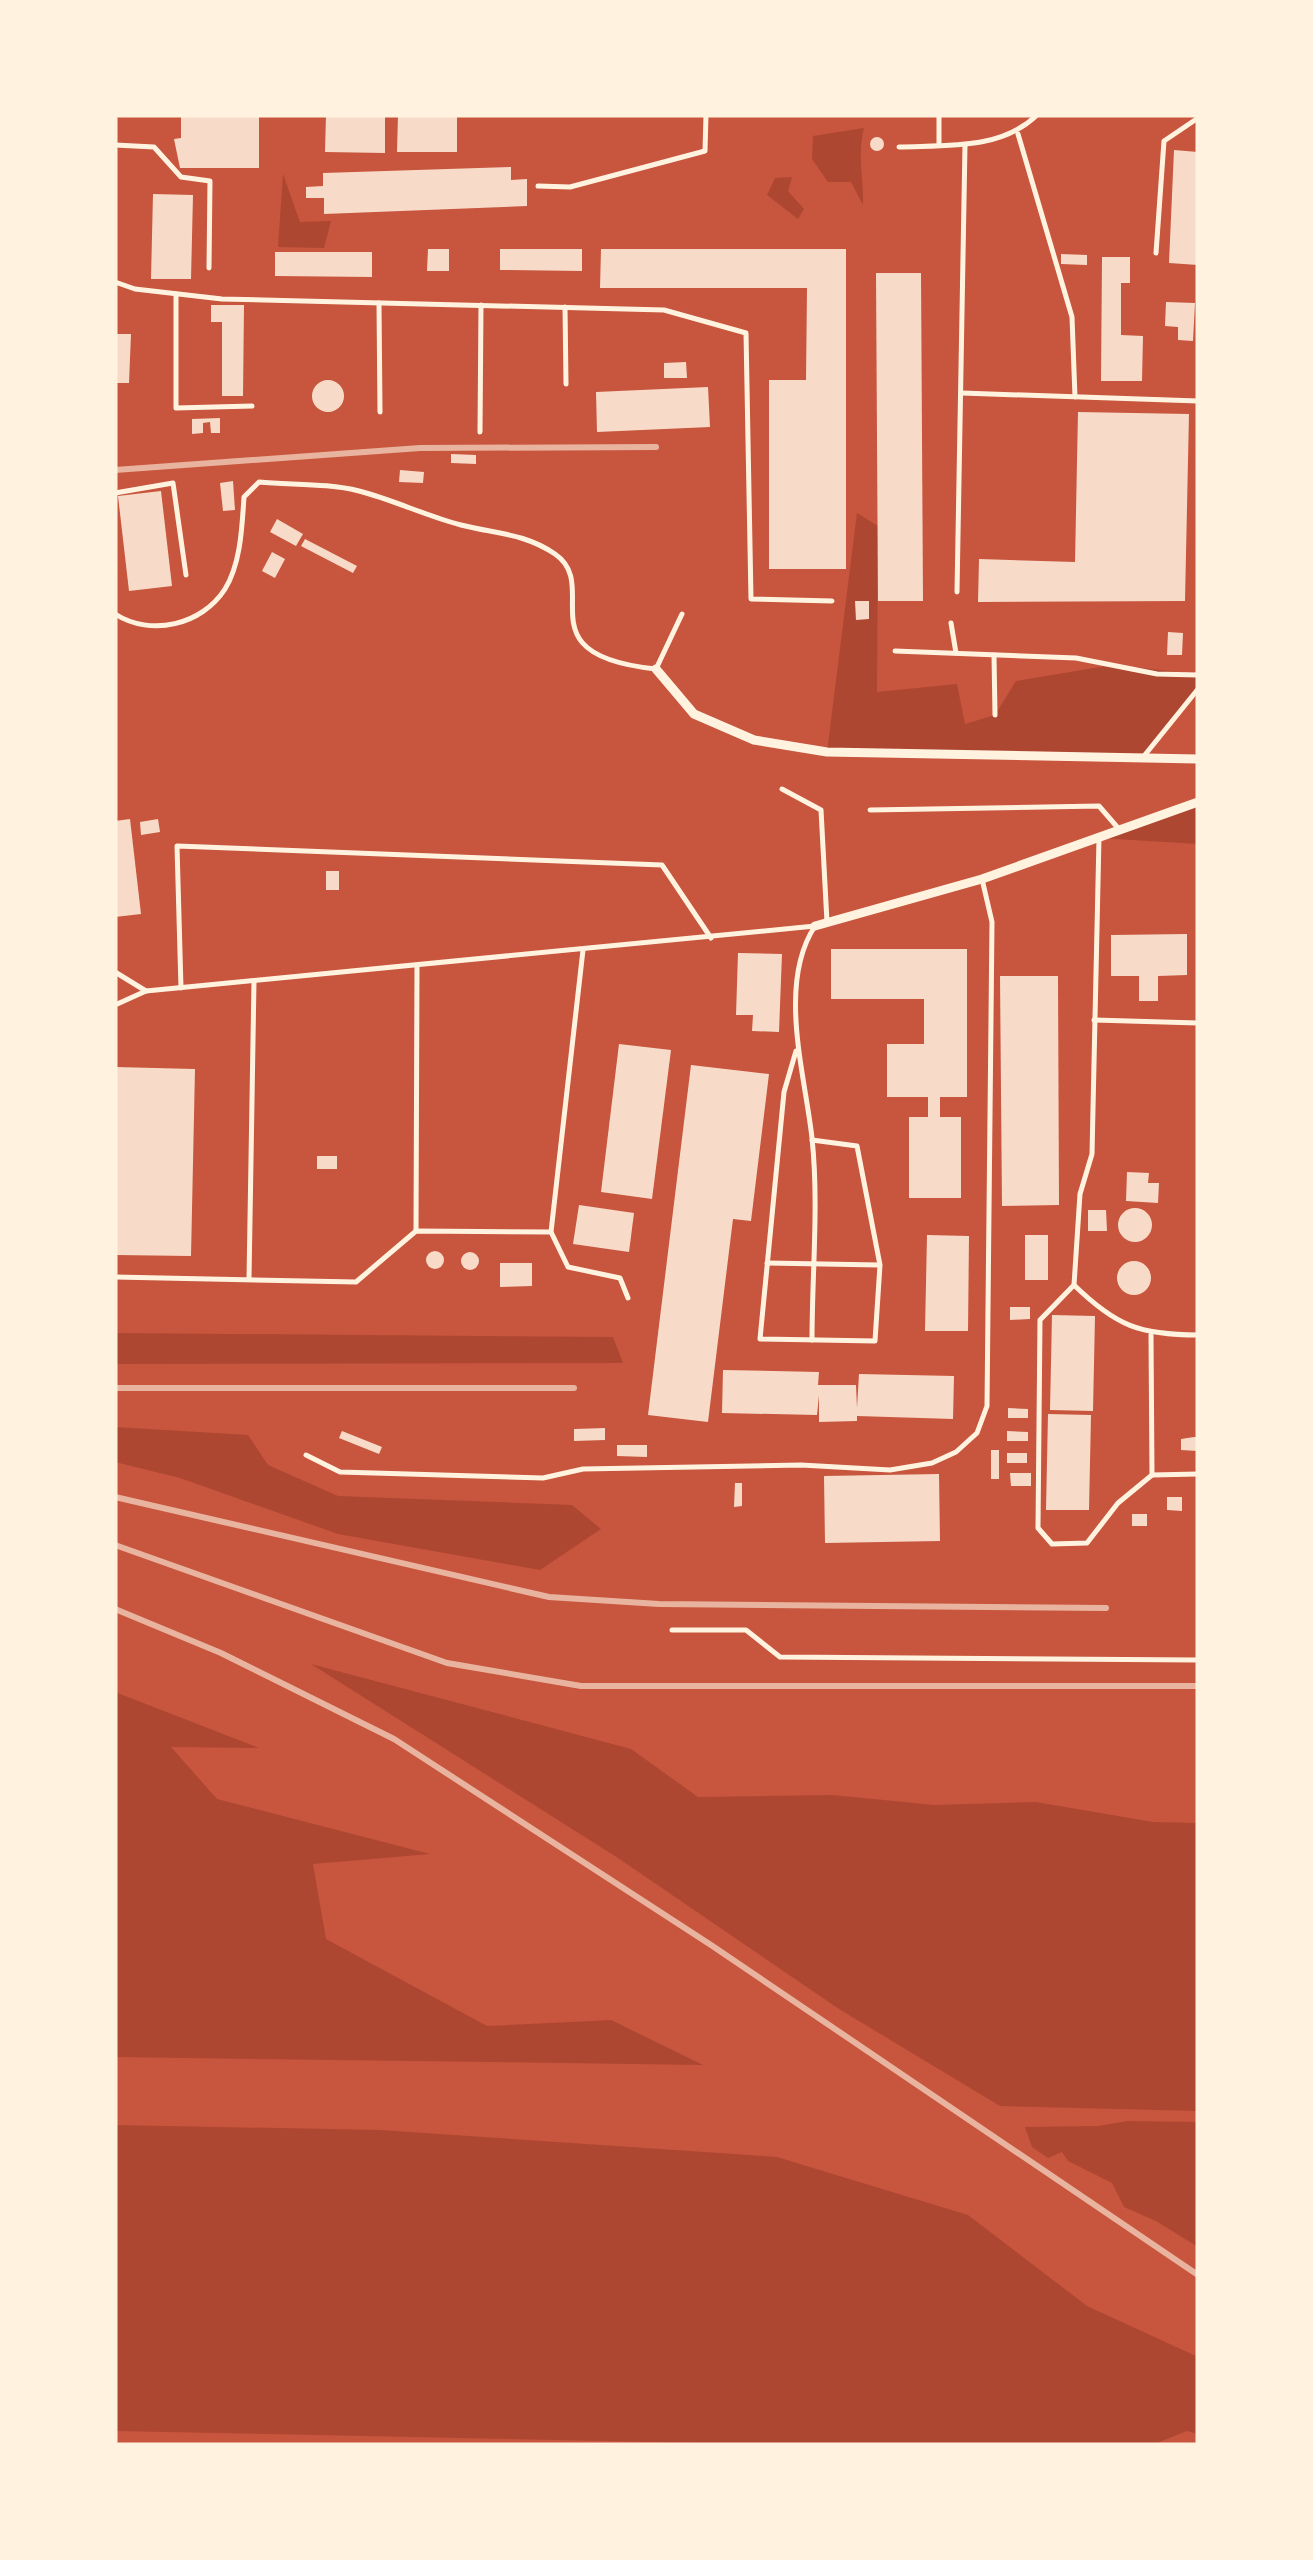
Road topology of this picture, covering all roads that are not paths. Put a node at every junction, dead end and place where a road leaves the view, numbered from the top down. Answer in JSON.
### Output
{"nodes":[{"id":1,"x":706,"y":115,"type":"edge"},
{"id":2,"x":940,"y":115,"type":"edge"},
{"id":3,"x":1037,"y":115,"type":"edge"},
{"id":4,"x":1198,"y":118,"type":"edge"},
{"id":5,"x":1018,"y":134,"type":"junction"},
{"id":6,"x":115,"y":145,"type":"edge"},
{"id":7,"x":965,"y":145,"type":"junction"},
{"id":8,"x":899,"y":146,"type":"dead end"},
{"id":9,"x":940,"y":146,"type":"junction"},
{"id":10,"x":538,"y":186,"type":"dead end"},
{"id":11,"x":1156,"y":253,"type":"dead end"},
{"id":12,"x":209,"y":268,"type":"dead end"},
{"id":13,"x":115,"y":282,"type":"edge"},
{"id":14,"x":176,"y":294,"type":"junction"},
{"id":15,"x":379,"y":302,"type":"junction"},
{"id":16,"x":481,"y":305,"type":"junction"},
{"id":17,"x":565,"y":307,"type":"junction"},
{"id":18,"x":566,"y":384,"type":"dead end"},
{"id":19,"x":962,"y":393,"type":"junction"},
{"id":20,"x":1075,"y":397,"type":"junction"},
{"id":21,"x":1198,"y":401,"type":"edge"},
{"id":22,"x":252,"y":406,"type":"dead end"},
{"id":23,"x":380,"y":412,"type":"dead end"},
{"id":24,"x":480,"y":432,"type":"dead end"},
{"id":25,"x":115,"y":493,"type":"edge"},
{"id":26,"x":186,"y":576,"type":"dead end"},
{"id":27,"x":957,"y":592,"type":"dead end"},
{"id":28,"x":832,"y":601,"type":"dead end"},
{"id":29,"x":115,"y":614,"type":"edge"},
{"id":30,"x":682,"y":614,"type":"dead end"},
{"id":31,"x":950,"y":624,"type":"dead end"},
{"id":32,"x":894,"y":651,"type":"dead end"},
{"id":33,"x":956,"y":654,"type":"junction"},
{"id":34,"x":994,"y":655,"type":"junction"},
{"id":35,"x":656,"y":668,"type":"junction"},
{"id":36,"x":1198,"y":675,"type":"edge"},
{"id":37,"x":1198,"y":689,"type":"edge"},
{"id":38,"x":995,"y":715,"type":"dead end"},
{"id":39,"x":1144,"y":756,"type":"junction"},
{"id":40,"x":1198,"y":760,"type":"edge"},
{"id":41,"x":782,"y":789,"type":"dead end"},
{"id":42,"x":1198,"y":802,"type":"edge"},
{"id":43,"x":870,"y":810,"type":"dead end"},
{"id":44,"x":1120,"y":830,"type":"junction"},
{"id":45,"x":1099,"y":838,"type":"junction"},
{"id":46,"x":982,"y":879,"type":"junction"},
{"id":47,"x":827,"y":922,"type":"junction"},
{"id":48,"x":814,"y":926,"type":"junction"},
{"id":49,"x":711,"y":938,"type":"junction"},
{"id":50,"x":583,"y":950,"type":"junction"},
{"id":51,"x":418,"y":966,"type":"junction"},
{"id":52,"x":115,"y":972,"type":"edge"},
{"id":53,"x":254,"y":981,"type":"junction"},
{"id":54,"x":181,"y":988,"type":"junction"},
{"id":55,"x":146,"y":991,"type":"junction"},
{"id":56,"x":115,"y":1005,"type":"edge"},
{"id":57,"x":1094,"y":1020,"type":"junction"},
{"id":58,"x":1198,"y":1023,"type":"edge"},
{"id":59,"x":796,"y":1051,"type":"junction"},
{"id":60,"x":812,"y":1140,"type":"junction"},
{"id":61,"x":416,"y":1231,"type":"junction"},
{"id":62,"x":551,"y":1232,"type":"junction"},
{"id":63,"x":767,"y":1263,"type":"junction"},
{"id":64,"x":812,"y":1264,"type":"junction"},
{"id":65,"x":880,"y":1266,"type":"junction"},
{"id":66,"x":115,"y":1277,"type":"edge"},
{"id":67,"x":248,"y":1280,"type":"junction"},
{"id":68,"x":1074,"y":1285,"type":"junction"},
{"id":69,"x":628,"y":1298,"type":"dead end"},
{"id":70,"x":1151,"y":1335,"type":"junction"},
{"id":71,"x":1198,"y":1335,"type":"edge"},
{"id":72,"x":812,"y":1340,"type":"junction"},
{"id":73,"x":306,"y":1455,"type":"dead end"},
{"id":74,"x":1198,"y":1474,"type":"edge"},
{"id":75,"x":1152,"y":1475,"type":"junction"},
{"id":76,"x":672,"y":1630,"type":"dead end"},
{"id":77,"x":1198,"y":1660,"type":"edge"}],
"edges":[{"from":1,"to":10,"type":"lane"},
{"from":2,"to":9,"type":"lane"},
{"from":3,"to":5,"type":"lane"},
{"from":4,"to":11,"type":"lane"},
{"from":5,"to":7,"type":"lane"},
{"from":5,"to":20,"type":"lane"},
{"from":6,"to":12,"type":"lane"},
{"from":7,"to":9,"type":"lane"},
{"from":7,"to":19,"type":"lane"},
{"from":8,"to":9,"type":"lane"},
{"from":13,"to":14,"type":"lane"},
{"from":14,"to":15,"type":"lane"},
{"from":14,"to":22,"type":"lane"},
{"from":15,"to":16,"type":"lane"},
{"from":15,"to":23,"type":"lane"},
{"from":16,"to":17,"type":"lane"},
{"from":16,"to":24,"type":"lane"},
{"from":17,"to":18,"type":"lane"},
{"from":17,"to":28,"type":"lane"},
{"from":19,"to":20,"type":"lane"},
{"from":19,"to":27,"type":"lane"},
{"from":20,"to":21,"type":"lane"},
{"from":25,"to":26,"type":"lane"},
{"from":29,"to":35,"type":"lane"},
{"from":30,"to":35,"type":"lane"},
{"from":31,"to":33,"type":"lane"},
{"from":32,"to":33,"type":"lane"},
{"from":33,"to":34,"type":"lane"},
{"from":34,"to":36,"type":"lane"},
{"from":34,"to":38,"type":"lane"},
{"from":35,"to":39,"type":"street"},
{"from":37,"to":39,"type":"lane"},
{"from":39,"to":40,"type":"street"},
{"from":41,"to":47,"type":"lane"},
{"from":42,"to":44,"type":"street"},
{"from":43,"to":44,"type":"lane"},
{"from":44,"to":45,"type":"street"},
{"from":45,"to":46,"type":"street"},
{"from":45,"to":57,"type":"lane"},
{"from":46,"to":47,"type":"street"},
{"from":46,"to":73,"type":"lane"},
{"from":47,"to":48,"type":"street"},
{"from":48,"to":49,"type":"lane"},
{"from":48,"to":59,"type":"lane"},
{"from":49,"to":50,"type":"lane"},
{"from":49,"to":54,"type":"lane"},
{"from":50,"to":51,"type":"lane"},
{"from":50,"to":62,"type":"lane"},
{"from":51,"to":53,"type":"lane"},
{"from":51,"to":61,"type":"lane"},
{"from":52,"to":55,"type":"lane"},
{"from":53,"to":54,"type":"lane"},
{"from":53,"to":67,"type":"lane"},
{"from":54,"to":55,"type":"lane"},
{"from":55,"to":56,"type":"lane"},
{"from":57,"to":58,"type":"lane"},
{"from":57,"to":68,"type":"lane"},
{"from":59,"to":60,"type":"lane"},
{"from":59,"to":63,"type":"lane"},
{"from":60,"to":64,"type":"lane"},
{"from":60,"to":65,"type":"lane"},
{"from":61,"to":62,"type":"lane"},
{"from":61,"to":67,"type":"lane"},
{"from":62,"to":69,"type":"lane"},
{"from":63,"to":64,"type":"lane"},
{"from":63,"to":72,"type":"lane"},
{"from":64,"to":65,"type":"lane"},
{"from":64,"to":72,"type":"lane"},
{"from":65,"to":72,"type":"lane"},
{"from":66,"to":67,"type":"lane"},
{"from":68,"to":70,"type":"lane"},
{"from":68,"to":75,"type":"lane"},
{"from":70,"to":71,"type":"lane"},
{"from":70,"to":75,"type":"lane"},
{"from":74,"to":75,"type":"lane"},
{"from":76,"to":77,"type":"lane"}]}
